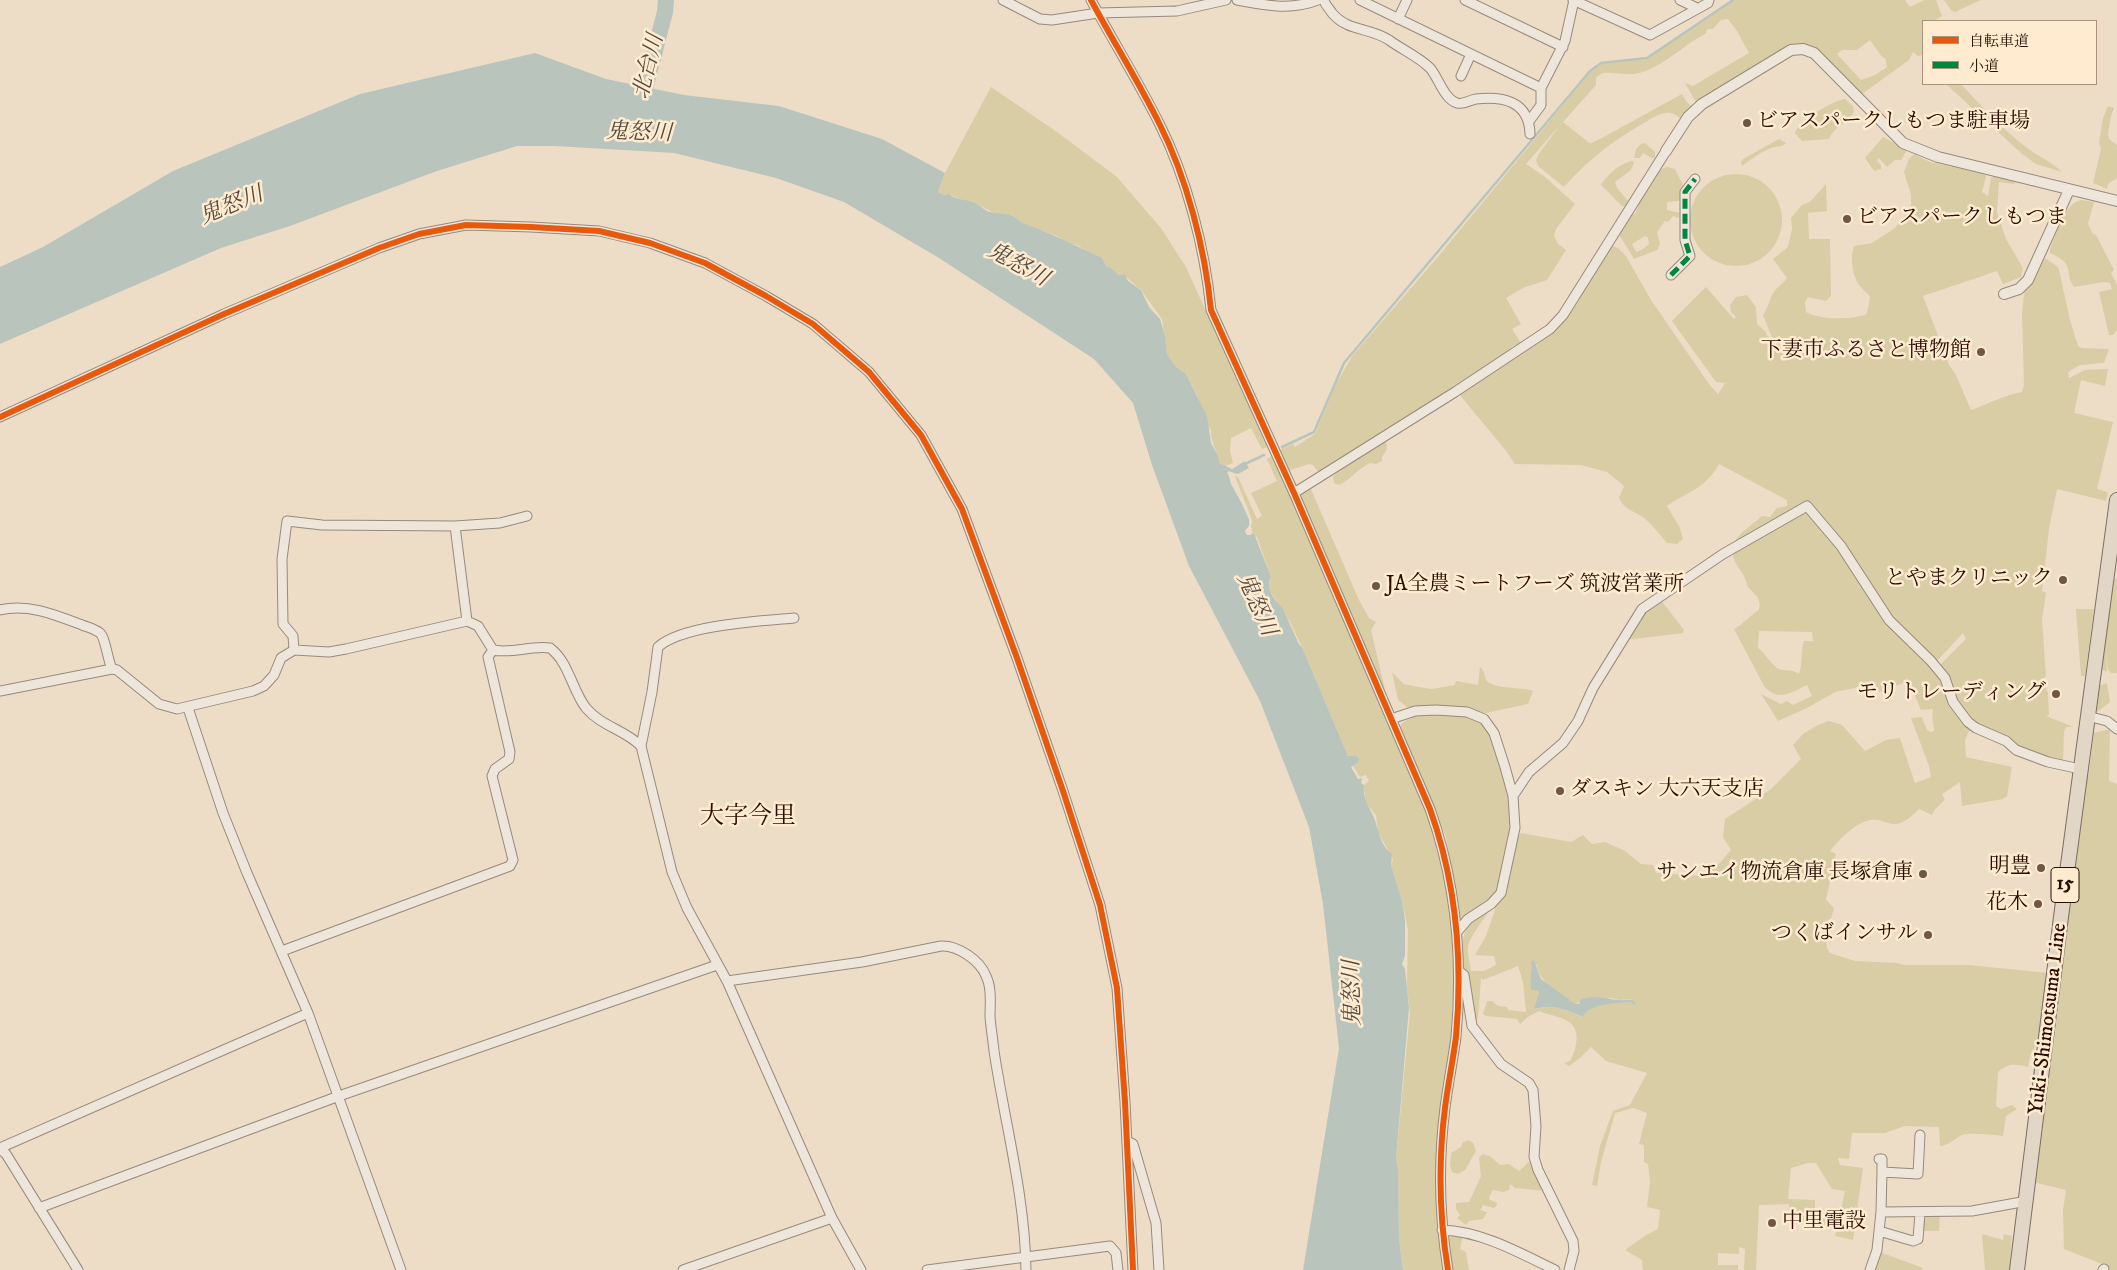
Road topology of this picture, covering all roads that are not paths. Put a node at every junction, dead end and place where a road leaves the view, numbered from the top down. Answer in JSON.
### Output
{"nodes":[{"id":1,"x":1003,"y":0,"type":"edge"},
{"id":2,"x":1091,"y":0,"type":"edge"},
{"id":3,"x":1226,"y":0,"type":"edge"},
{"id":4,"x":1237,"y":0,"type":"edge"},
{"id":5,"x":1318,"y":0,"type":"edge"},
{"id":6,"x":1324,"y":0,"type":"edge"},
{"id":7,"x":1360,"y":0,"type":"edge"},
{"id":8,"x":1407,"y":0,"type":"edge"},
{"id":9,"x":1465,"y":0,"type":"edge"},
{"id":10,"x":1574,"y":0,"type":"edge"},
{"id":11,"x":1680,"y":0,"type":"edge"},
{"id":12,"x":1709,"y":0,"type":"edge"},
{"id":13,"x":1697,"y":8,"type":"junction"},
{"id":14,"x":1098,"y":13,"type":"junction"},
{"id":15,"x":1398,"y":19,"type":"junction"},
{"id":16,"x":1563,"y":47,"type":"junction"},
{"id":17,"x":1471,"y":54,"type":"junction"},
{"id":18,"x":1461,"y":76,"type":"dead end"},
{"id":19,"x":1541,"y":88,"type":"junction"},
{"id":20,"x":1530,"y":120,"type":"junction"},
{"id":21,"x":1530,"y":134,"type":"dead end"},
{"id":22,"x":1666,"y":151,"type":"joint"},
{"id":23,"x":1695,"y":180,"type":"dead end"},
{"id":24,"x":2069,"y":190,"type":"junction"},
{"id":25,"x":2117,"y":201,"type":"edge"},
{"id":26,"x":1671,"y":275,"type":"dead end"},
{"id":27,"x":2004,"y":294,"type":"dead end"},
{"id":28,"x":0,"y":417,"type":"edge"},
{"id":29,"x":1294,"y":493,"type":"junction"},
{"id":30,"x":2117,"y":502,"type":"edge"},
{"id":31,"x":527,"y":516,"type":"dead end"},
{"id":32,"x":455,"y":526,"type":"junction"},
{"id":33,"x":0,"y":610,"type":"edge"},
{"id":34,"x":794,"y":618,"type":"dead end"},
{"id":35,"x":467,"y":621,"type":"junction"},
{"id":36,"x":294,"y":650,"type":"junction"},
{"id":37,"x":494,"y":650,"type":"junction"},
{"id":38,"x":112,"y":669,"type":"junction"},
{"id":39,"x":0,"y":691,"type":"edge"},
{"id":40,"x":188,"y":708,"type":"junction"},
{"id":41,"x":2087,"y":716,"type":"junction"},
{"id":42,"x":1391,"y":719,"type":"junction"},
{"id":43,"x":2117,"y":729,"type":"edge"},
{"id":44,"x":641,"y":746,"type":"junction"},
{"id":45,"x":2080,"y":769,"type":"junction"},
{"id":46,"x":1513,"y":796,"type":"junction"},
{"id":47,"x":1457,"y":932,"type":"junction"},
{"id":48,"x":282,"y":951,"type":"junction"},
{"id":49,"x":717,"y":965,"type":"junction"},
{"id":50,"x":1459,"y":971,"type":"junction"},
{"id":51,"x":727,"y":981,"type":"junction"},
{"id":52,"x":308,"y":1013,"type":"junction"},
{"id":53,"x":339,"y":1096,"type":"junction"},
{"id":54,"x":1920,"y":1135,"type":"dead end"},
{"id":55,"x":1127,"y":1141,"type":"junction"},
{"id":56,"x":0,"y":1148,"type":"edge"},
{"id":57,"x":1879,"y":1159,"type":"dead end"},
{"id":58,"x":1882,"y":1172,"type":"junction"},
{"id":59,"x":2027,"y":1201,"type":"junction"},
{"id":60,"x":39,"y":1208,"type":"junction"},
{"id":61,"x":1881,"y":1212,"type":"junction"},
{"id":62,"x":1920,"y":1212,"type":"junction"},
{"id":63,"x":832,"y":1218,"type":"junction"},
{"id":64,"x":1442,"y":1230,"type":"junction"},
{"id":65,"x":1879,"y":1231,"type":"junction"},
{"id":66,"x":1026,"y":1257,"type":"junction"},
{"id":67,"x":78,"y":1270,"type":"edge"},
{"id":68,"x":401,"y":1270,"type":"edge"},
{"id":69,"x":684,"y":1270,"type":"edge"},
{"id":70,"x":861,"y":1270,"type":"edge"},
{"id":71,"x":927,"y":1270,"type":"edge"},
{"id":72,"x":1026,"y":1270,"type":"edge"},
{"id":73,"x":1118,"y":1270,"type":"edge"},
{"id":74,"x":1132,"y":1270,"type":"edge"},
{"id":75,"x":1159,"y":1270,"type":"edge"},
{"id":76,"x":1448,"y":1270,"type":"edge"},
{"id":77,"x":1555,"y":1270,"type":"edge"},
{"id":78,"x":1569,"y":1270,"type":"edge"},
{"id":79,"x":1870,"y":1270,"type":"edge"},
{"id":80,"x":2018,"y":1270,"type":"edge"}],
"edges":[{"from":1,"to":14,"type":"street"},
{"from":2,"to":14,"type":"street"},
{"from":3,"to":14,"type":"street"},
{"from":4,"to":5,"type":"street"},
{"from":6,"to":20,"type":"street"},
{"from":7,"to":15,"type":"street"},
{"from":8,"to":15,"type":"street"},
{"from":9,"to":16,"type":"street"},
{"from":10,"to":13,"type":"street"},
{"from":10,"to":16,"type":"street"},
{"from":11,"to":13,"type":"street"},
{"from":12,"to":13,"type":"street"},
{"from":14,"to":29,"type":"street"},
{"from":15,"to":17,"type":"street"},
{"from":16,"to":19,"type":"street"},
{"from":17,"to":18,"type":"street"},
{"from":17,"to":19,"type":"street"},
{"from":19,"to":20,"type":"street"},
{"from":20,"to":21,"type":"street"},
{"from":22,"to":24,"type":"street"},
{"from":22,"to":29,"type":"street"},
{"from":23,"to":26,"type":"street"},
{"from":24,"to":25,"type":"street"},
{"from":24,"to":27,"type":"street"},
{"from":28,"to":55,"type":"street"},
{"from":29,"to":42,"type":"street"},
{"from":30,"to":41,"type":"main road","name":"Yuki-Shimotsuma Line","number":"15"},
{"from":31,"to":32,"type":"street"},
{"from":32,"to":35,"type":"street"},
{"from":32,"to":36,"type":"street"},
{"from":33,"to":38,"type":"street"},
{"from":34,"to":44,"type":"street"},
{"from":35,"to":36,"type":"street"},
{"from":35,"to":37,"type":"street"},
{"from":36,"to":40,"type":"street"},
{"from":37,"to":44,"type":"street"},
{"from":37,"to":48,"type":"street"},
{"from":38,"to":39,"type":"street"},
{"from":38,"to":40,"type":"street"},
{"from":40,"to":48,"type":"street"},
{"from":41,"to":43,"type":"street"},
{"from":41,"to":45,"type":"main road","name":"Yuki-Shimotsuma Line","number":"15"},
{"from":42,"to":46,"type":"street"},
{"from":42,"to":47,"type":"street"},
{"from":44,"to":49,"type":"street"},
{"from":45,"to":46,"type":"street"},
{"from":45,"to":59,"type":"main road","name":"Yuki-Shimotsuma Line","number":"15"},
{"from":46,"to":47,"type":"street"},
{"from":47,"to":50,"type":"street"},
{"from":48,"to":52,"type":"street"},
{"from":49,"to":51,"type":"street"},
{"from":49,"to":53,"type":"street"},
{"from":50,"to":64,"type":"street"},
{"from":50,"to":78,"type":"street"},
{"from":51,"to":63,"type":"street"},
{"from":51,"to":66,"type":"street"},
{"from":52,"to":53,"type":"street"},
{"from":52,"to":56,"type":"street"},
{"from":53,"to":60,"type":"street"},
{"from":53,"to":68,"type":"street"},
{"from":54,"to":58,"type":"street"},
{"from":55,"to":74,"type":"street"},
{"from":55,"to":75,"type":"street"},
{"from":56,"to":60,"type":"street"},
{"from":57,"to":58,"type":"street"},
{"from":58,"to":61,"type":"street"},
{"from":59,"to":62,"type":"street"},
{"from":59,"to":80,"type":"main road","name":"Yuki-Shimotsuma Line","number":"15"},
{"from":60,"to":67,"type":"street"},
{"from":61,"to":62,"type":"street"},
{"from":61,"to":65,"type":"street"},
{"from":62,"to":65,"type":"street"},
{"from":63,"to":69,"type":"street"},
{"from":63,"to":70,"type":"street"},
{"from":64,"to":76,"type":"street"},
{"from":64,"to":77,"type":"street"},
{"from":65,"to":79,"type":"street"},
{"from":66,"to":71,"type":"street"},
{"from":66,"to":72,"type":"street"},
{"from":66,"to":73,"type":"street"}]}
